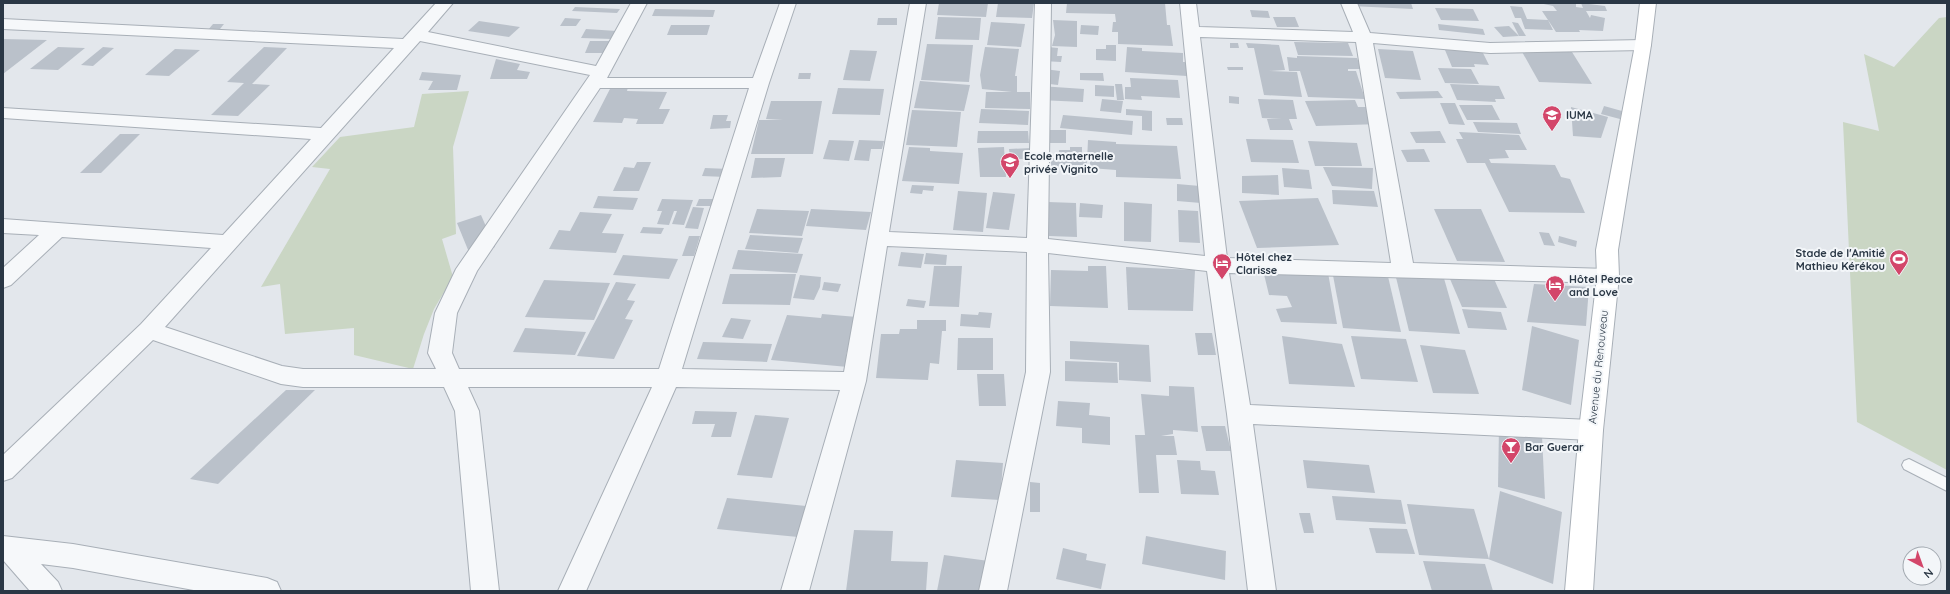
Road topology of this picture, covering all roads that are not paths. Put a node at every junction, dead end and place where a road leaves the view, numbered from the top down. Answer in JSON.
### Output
{"nodes":[{"id":1,"x":445,"y":3,"type":"edge"},
{"id":2,"x":638,"y":3,"type":"edge"},
{"id":3,"x":788,"y":3,"type":"edge"},
{"id":4,"x":918,"y":3,"type":"edge"},
{"id":5,"x":1043,"y":3,"type":"edge"},
{"id":6,"x":1188,"y":3,"type":"edge"},
{"id":7,"x":1349,"y":3,"type":"edge"},
{"id":8,"x":1648,"y":3,"type":"edge"},
{"id":9,"x":3,"y":24,"type":"edge"},
{"id":10,"x":1192,"y":32,"type":"junction"},
{"id":11,"x":1364,"y":37,"type":"junction"},
{"id":12,"x":412,"y":39,"type":"junction"},
{"id":13,"x":1643,"y":45,"type":"junction"},
{"id":14,"x":598,"y":77,"type":"junction"},
{"id":15,"x":760,"y":83,"type":"junction"},
{"id":16,"x":3,"y":113,"type":"edge"},
{"id":17,"x":326,"y":134,"type":"junction"},
{"id":18,"x":3,"y":226,"type":"edge"},
{"id":19,"x":57,"y":230,"type":"junction"},
{"id":20,"x":877,"y":239,"type":"junction"},
{"id":21,"x":228,"y":242,"type":"junction"},
{"id":22,"x":1037,"y":245,"type":"junction"},
{"id":23,"x":1216,"y":265,"type":"junction"},
{"id":24,"x":1403,"y":269,"type":"junction"},
{"id":25,"x":1608,"y":276,"type":"junction"},
{"id":26,"x":3,"y":280,"type":"edge"},
{"id":27,"x":149,"y":330,"type":"junction"},
{"id":28,"x":452,"y":377,"type":"junction"},
{"id":29,"x":668,"y":378,"type":"junction"},
{"id":30,"x":854,"y":381,"type":"junction"},
{"id":31,"x":1239,"y":414,"type":"junction"},
{"id":32,"x":1591,"y":430,"type":"junction"},
{"id":33,"x":1909,"y":465,"type":"dead end"},
{"id":34,"x":3,"y":470,"type":"edge"},
{"id":35,"x":1947,"y":485,"type":"edge"},
{"id":36,"x":6,"y":548,"type":"edge"},
{"id":37,"x":48,"y":591,"type":"edge"},
{"id":38,"x":267,"y":591,"type":"edge"},
{"id":39,"x":485,"y":591,"type":"edge"},
{"id":40,"x":572,"y":591,"type":"edge"},
{"id":41,"x":795,"y":591,"type":"edge"},
{"id":42,"x":993,"y":591,"type":"edge"},
{"id":43,"x":1262,"y":591,"type":"edge"},
{"id":44,"x":1580,"y":591,"type":"edge"}],
"edges":[{"from":1,"to":12,"type":"street"},
{"from":2,"to":14,"type":"street"},
{"from":3,"to":15,"type":"street"},
{"from":4,"to":20,"type":"street"},
{"from":5,"to":22,"type":"street"},
{"from":6,"to":10,"type":"street"},
{"from":7,"to":11,"type":"street"},
{"from":8,"to":13,"type":"main road","name":"Avenue du Renouveau"},
{"from":9,"to":12,"type":"street"},
{"from":10,"to":11,"type":"street"},
{"from":10,"to":23,"type":"street"},
{"from":11,"to":13,"type":"street"},
{"from":11,"to":24,"type":"street"},
{"from":12,"to":14,"type":"street"},
{"from":12,"to":17,"type":"street"},
{"from":13,"to":25,"type":"main road","name":"Avenue du Renouveau"},
{"from":14,"to":15,"type":"street"},
{"from":14,"to":28,"type":"street"},
{"from":15,"to":29,"type":"street"},
{"from":16,"to":17,"type":"street"},
{"from":17,"to":21,"type":"street"},
{"from":18,"to":19,"type":"street"},
{"from":19,"to":21,"type":"street"},
{"from":19,"to":26,"type":"street"},
{"from":20,"to":22,"type":"street"},
{"from":20,"to":30,"type":"street"},
{"from":21,"to":27,"type":"street"},
{"from":22,"to":23,"type":"street"},
{"from":22,"to":42,"type":"street"},
{"from":23,"to":24,"type":"street"},
{"from":23,"to":31,"type":"street"},
{"from":24,"to":25,"type":"street"},
{"from":25,"to":32,"type":"main road","name":"Avenue du Renouveau"},
{"from":27,"to":28,"type":"street"},
{"from":27,"to":34,"type":"street"},
{"from":28,"to":29,"type":"street"},
{"from":28,"to":39,"type":"street"},
{"from":29,"to":30,"type":"street"},
{"from":29,"to":40,"type":"street"},
{"from":30,"to":41,"type":"street"},
{"from":31,"to":32,"type":"street"},
{"from":31,"to":43,"type":"street"},
{"from":32,"to":44,"type":"main road","name":"Avenue du Renouveau"},
{"from":33,"to":35,"type":"lane"},
{"from":36,"to":37,"type":"street"},
{"from":36,"to":38,"type":"street"}]}
